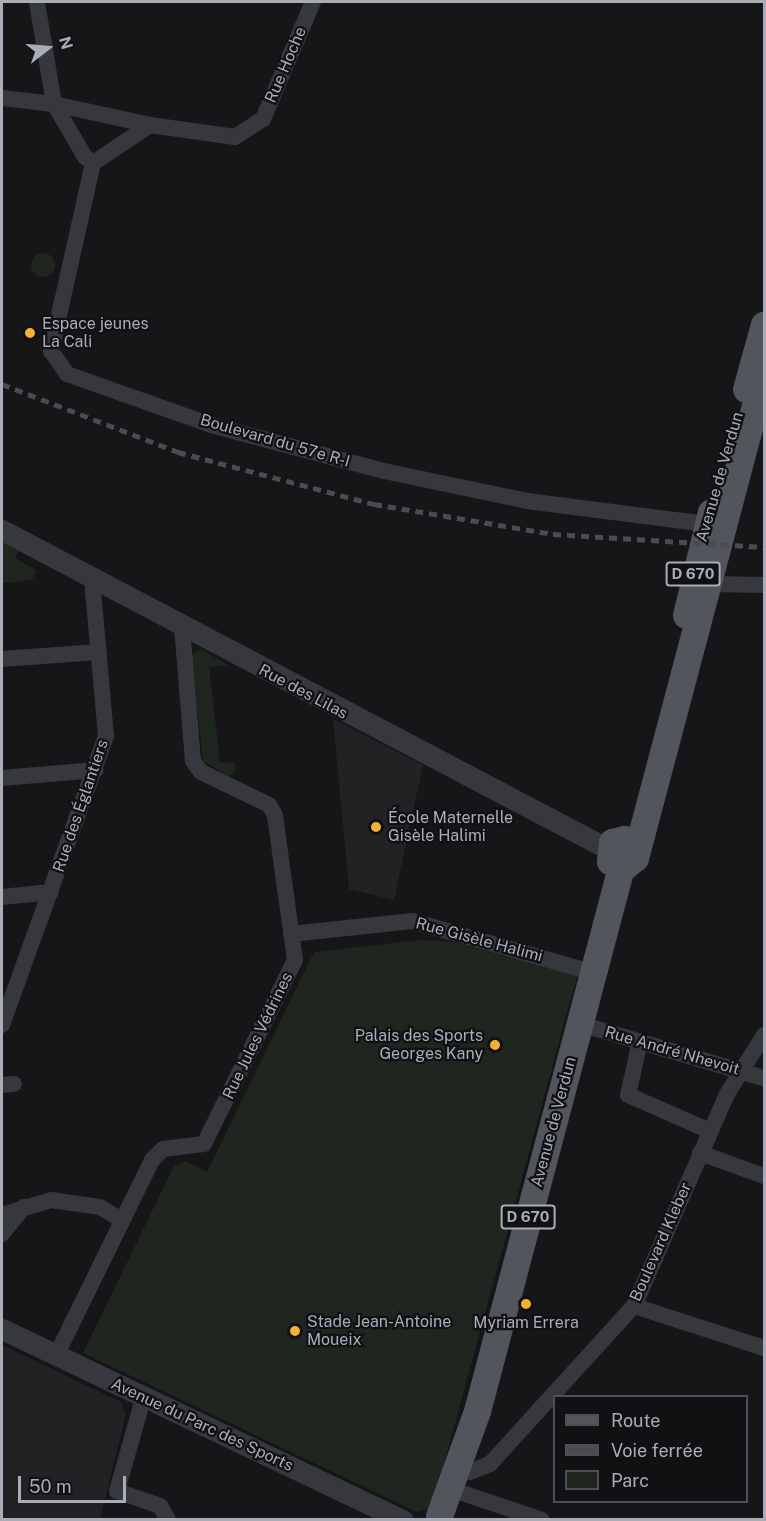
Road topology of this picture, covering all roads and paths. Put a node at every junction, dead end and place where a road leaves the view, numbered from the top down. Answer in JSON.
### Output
{"nodes":[{"id":1,"x":37,"y":2,"type":"edge"},
{"id":2,"x":313,"y":2,"type":"edge"},
{"id":3,"x":2,"y":98,"type":"edge"},
{"id":4,"x":54,"y":104,"type":"junction"},
{"id":5,"x":150,"y":125,"type":"junction"},
{"id":6,"x":93,"y":164,"type":"junction"},
{"id":7,"x":765,"y":299,"type":"edge"},
{"id":8,"x":765,"y":313,"type":"edge"},
{"id":9,"x":765,"y":324,"type":"edge"},
{"id":10,"x":765,"y":371,"type":"edge"},
{"id":11,"x":707,"y":524,"type":"junction"},
{"id":12,"x":2,"y":530,"type":"edge"},
{"id":13,"x":92,"y":579,"type":"junction"},
{"id":14,"x":711,"y":584,"type":"junction"},
{"id":15,"x":765,"y":585,"type":"edge"},
{"id":16,"x":182,"y":627,"type":"junction"},
{"id":17,"x":99,"y":652,"type":"junction"},
{"id":18,"x":2,"y":659,"type":"edge"},
{"id":19,"x":96,"y":770,"type":"junction"},
{"id":20,"x":2,"y":778,"type":"edge"},
{"id":21,"x":621,"y":850,"type":"junction"},
{"id":22,"x":51,"y":892,"type":"junction"},
{"id":23,"x":2,"y":897,"type":"edge"},
{"id":24,"x":291,"y":934,"type":"junction"},
{"id":25,"x":594,"y":973,"type":"junction"},
{"id":26,"x":580,"y":1024,"type":"junction"},
{"id":27,"x":2,"y":1025,"type":"edge"},
{"id":28,"x":765,"y":1035,"type":"edge"},
{"id":29,"x":640,"y":1041,"type":"junction"},
{"id":30,"x":741,"y":1071,"type":"junction"},
{"id":31,"x":765,"y":1078,"type":"edge"},
{"id":32,"x":710,"y":1131,"type":"junction"},
{"id":33,"x":700,"y":1153,"type":"junction"},
{"id":34,"x":765,"y":1176,"type":"edge"},
{"id":35,"x":25,"y":1207,"type":"junction"},
{"id":36,"x":2,"y":1215,"type":"edge"},
{"id":37,"x":122,"y":1220,"type":"junction"},
{"id":38,"x":2,"y":1234,"type":"edge"},
{"id":39,"x":634,"y":1306,"type":"junction"},
{"id":40,"x":2,"y":1329,"type":"edge"},
{"id":41,"x":765,"y":1348,"type":"edge"},
{"id":42,"x":57,"y":1354,"type":"junction"},
{"id":43,"x":143,"y":1399,"type":"junction"},
{"id":44,"x":477,"y":1411,"type":"junction"},
{"id":45,"x":466,"y":1483,"type":"junction"},
{"id":46,"x":445,"y":1519,"type":"edge"},
{"id":47,"x":168,"y":1520,"type":"edge"},
{"id":48,"x":404,"y":1520,"type":"edge"},
{"id":49,"x":542,"y":1520,"type":"edge"}],
"edges":[{"from":1,"to":4,"type":"street"},
{"from":2,"to":5,"type":"street","name":"Rue Hoche"},
{"from":3,"to":4,"type":"street","name":"Rue Hoche"},
{"from":4,"to":5,"type":"street","name":"Rue Hoche"},
{"from":4,"to":6,"type":"street"},
{"from":5,"to":6,"type":"street"},
{"from":6,"to":11,"type":"street","name":"Boulevard du 57e R-I"},
{"from":7,"to":8,"type":"main road"},
{"from":9,"to":11,"type":"main road","name":"Avenue de Verdun","number":"D 670"},
{"from":10,"to":14,"type":"main road","name":"Avenue de Verdun","number":"D 670"},
{"from":11,"to":21,"type":"main road","name":"Avenue de Verdun","number":"D 670"},
{"from":12,"to":13,"type":"street","name":"Rue des Lilas"},
{"from":13,"to":16,"type":"street","name":"Rue des Lilas"},
{"from":13,"to":17,"type":"street","name":"Rue des Églantiers"},
{"from":14,"to":15,"type":"street"},
{"from":14,"to":21,"type":"main road","name":"Avenue de Verdun","number":"D 670"},
{"from":16,"to":21,"type":"street","name":"Rue des Lilas"},
{"from":16,"to":24,"type":"street","name":"Rue Jules Védrines"},
{"from":17,"to":18,"type":"street"},
{"from":17,"to":19,"type":"street","name":"Rue des Églantiers"},
{"from":19,"to":20,"type":"street"},
{"from":19,"to":22,"type":"street","name":"Rue des Églantiers"},
{"from":21,"to":25,"type":"main road","name":"Avenue de Verdun","number":"D 670"},
{"from":22,"to":23,"type":"street"},
{"from":22,"to":27,"type":"street","name":"Rue des Églantiers"},
{"from":24,"to":25,"type":"street","name":"Rue Gisèle Halimi"},
{"from":24,"to":37,"type":"street","name":"Rue Jules Védrines"},
{"from":25,"to":26,"type":"main road","name":"Avenue de Verdun","number":"D 670"},
{"from":26,"to":29,"type":"street","name":"Rue André Nhevoit"},
{"from":26,"to":44,"type":"main road","name":"Avenue de Verdun","number":"D 670"},
{"from":28,"to":30,"type":"street","name":"Boulevard Kleber"},
{"from":29,"to":30,"type":"street","name":"Rue André Nhevoit"},
{"from":29,"to":32,"type":"street"},
{"from":30,"to":31,"type":"street","name":"Rue André Nhevoit"},
{"from":30,"to":32,"type":"street","name":"Boulevard Kleber"},
{"from":32,"to":33,"type":"street","name":"Boulevard Kleber"},
{"from":33,"to":34,"type":"street"},
{"from":33,"to":39,"type":"street","name":"Boulevard Kleber"},
{"from":35,"to":36,"type":"street"},
{"from":35,"to":37,"type":"street"},
{"from":35,"to":38,"type":"street"},
{"from":37,"to":42,"type":"street","name":"Rue Jules Védrines"},
{"from":39,"to":41,"type":"street"},
{"from":39,"to":45,"type":"street","name":"Boulevard Kleber"},
{"from":40,"to":42,"type":"street","name":"Avenue du Parc des Sports"},
{"from":42,"to":43,"type":"street","name":"Avenue du Parc des Sports"},
{"from":43,"to":47,"type":"street"},
{"from":43,"to":48,"type":"street","name":"Avenue du Parc des Sports"},
{"from":44,"to":45,"type":"main road","name":"Avenue de Verdun","number":"D 670"},
{"from":44,"to":46,"type":"main road","name":"Avenue de Verdun","number":"D 670"},
{"from":45,"to":46,"type":"main road","name":"Avenue de Verdun","number":"D 670"},
{"from":45,"to":49,"type":"street"}]}
